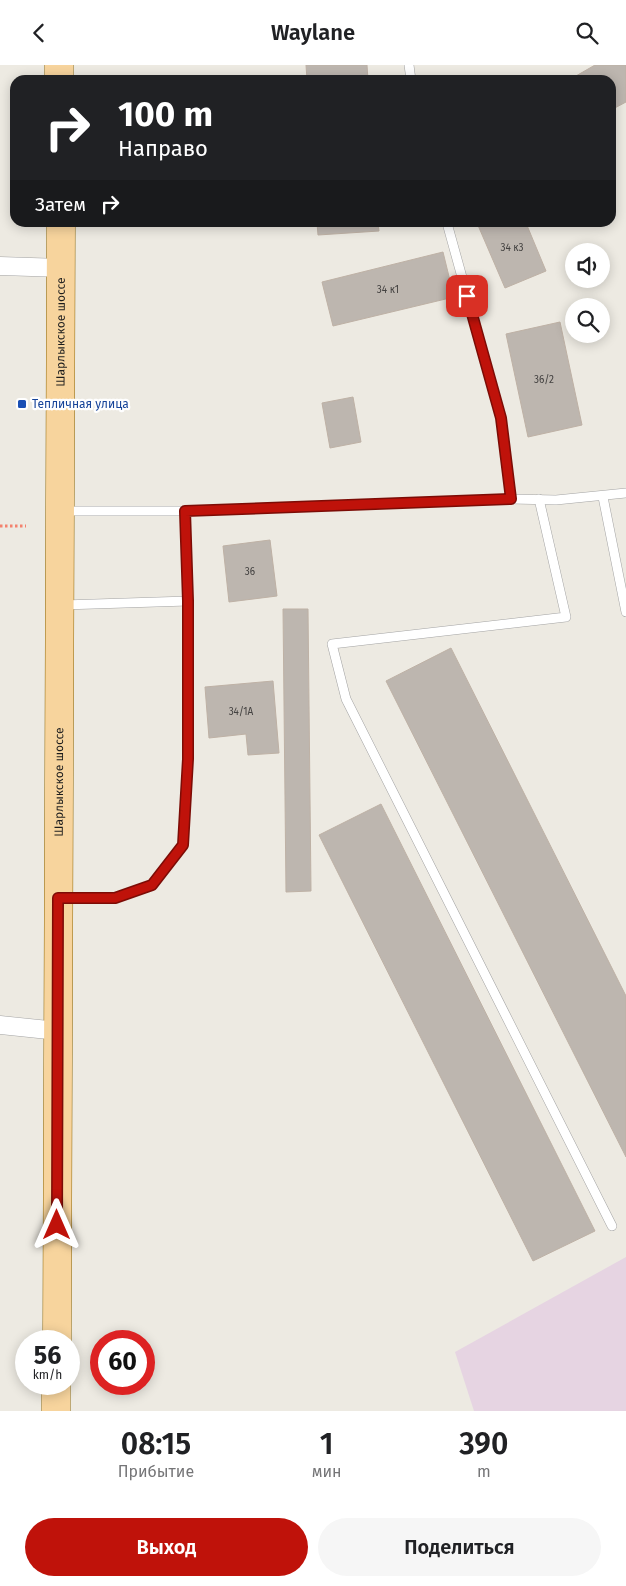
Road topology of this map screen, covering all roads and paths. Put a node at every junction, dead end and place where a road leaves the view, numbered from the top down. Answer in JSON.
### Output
{"nodes":[{"id":1,"x":61,"y":227,"type":"edge"},
{"id":2,"x":448,"y":227,"type":"edge"},
{"id":3,"x":0,"y":266,"type":"edge"},
{"id":4,"x":62,"y":267,"type":"junction"},
{"id":5,"x":626,"y":493,"type":"edge"},
{"id":6,"x":603,"y":497,"type":"junction"},
{"id":7,"x":511,"y":499,"type":"junction"},
{"id":8,"x":539,"y":499,"type":"junction"},
{"id":9,"x":60,"y":511,"type":"junction"},
{"id":10,"x":185,"y":511,"type":"junction"},
{"id":11,"x":0,"y":526,"type":"edge"},
{"id":12,"x":26,"y":527,"type":"dead end"},
{"id":13,"x":188,"y":601,"type":"junction"},
{"id":14,"x":60,"y":605,"type":"junction"},
{"id":15,"x":626,"y":612,"type":"edge"},
{"id":16,"x":58,"y":898,"type":"junction"},
{"id":17,"x":0,"y":1025,"type":"edge"},
{"id":18,"x":58,"y":1031,"type":"junction"},
{"id":19,"x":612,"y":1226,"type":"dead end"},
{"id":20,"x":56,"y":1330,"type":"edge"},
{"id":21,"x":56,"y":1395,"type":"edge"},
{"id":22,"x":56,"y":1411,"type":"edge"}],
"edges":[{"from":1,"to":4,"type":"main road","name":"Шарлыкское шоссе"},
{"from":2,"to":7,"type":"lane"},
{"from":3,"to":4,"type":"street"},
{"from":4,"to":9,"type":"main road","name":"Шарлыкское шоссе"},
{"from":5,"to":6,"type":"lane"},
{"from":6,"to":8,"type":"lane"},
{"from":6,"to":15,"type":"lane"},
{"from":7,"to":8,"type":"lane"},
{"from":7,"to":10,"type":"lane"},
{"from":8,"to":19,"type":"lane"},
{"from":9,"to":10,"type":"lane"},
{"from":9,"to":14,"type":"main road","name":"Шарлыкское шоссе"},
{"from":10,"to":13,"type":"lane"},
{"from":11,"to":12,"type":"path"},
{"from":13,"to":14,"type":"lane"},
{"from":13,"to":16,"type":"lane"},
{"from":14,"to":16,"type":"main road","name":"Шарлыкское шоссе"},
{"from":16,"to":18,"type":"main road","name":"Шарлыкское шоссе"},
{"from":17,"to":18,"type":"street"},
{"from":18,"to":20,"type":"main road","name":"Шарлыкское шоссе"},
{"from":21,"to":22,"type":"main road"}]}
